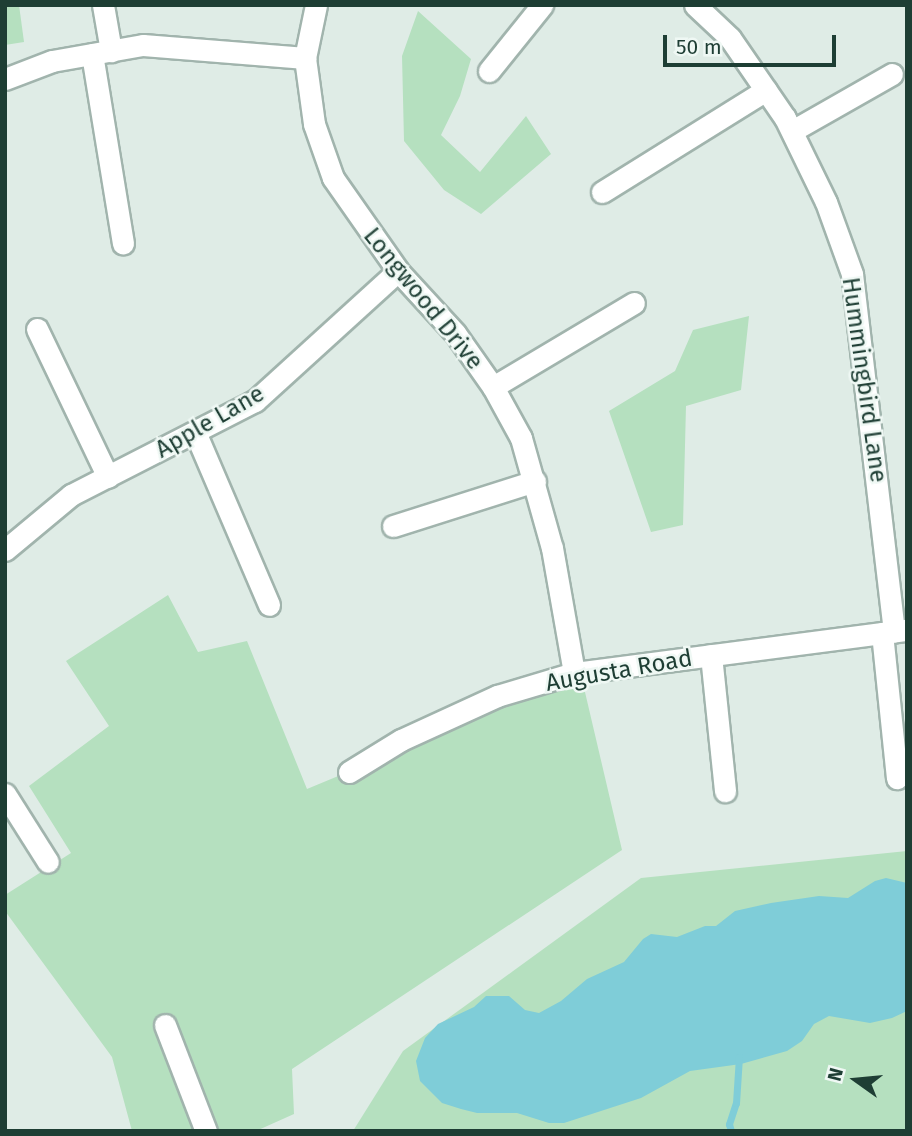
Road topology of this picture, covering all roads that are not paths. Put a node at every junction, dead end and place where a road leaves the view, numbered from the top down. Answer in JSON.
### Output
{"nodes":[{"id":1,"x":103,"y":5,"type":"edge"},
{"id":2,"x":316,"y":5,"type":"edge"},
{"id":3,"x":542,"y":5,"type":"edge"},
{"id":4,"x":695,"y":5,"type":"edge"},
{"id":5,"x":101,"y":52,"type":"junction"},
{"id":6,"x":305,"y":58,"type":"junction"},
{"id":7,"x":489,"y":71,"type":"dead end"},
{"id":8,"x":892,"y":74,"type":"dead end"},
{"id":9,"x":5,"y":79,"type":"edge"},
{"id":10,"x":766,"y":90,"type":"junction"},
{"id":11,"x":792,"y":131,"type":"junction"},
{"id":12,"x":602,"y":192,"type":"dead end"},
{"id":13,"x":122,"y":243,"type":"dead end"},
{"id":14,"x":398,"y":271,"type":"junction"},
{"id":15,"x":634,"y":303,"type":"dead end"},
{"id":16,"x":37,"y":329,"type":"dead end"},
{"id":17,"x":492,"y":387,"type":"junction"},
{"id":18,"x":195,"y":432,"type":"junction"},
{"id":19,"x":108,"y":477,"type":"junction"},
{"id":20,"x":535,"y":481,"type":"junction"},
{"id":21,"x":393,"y":526,"type":"dead end"},
{"id":22,"x":5,"y":550,"type":"edge"},
{"id":23,"x":269,"y":605,"type":"dead end"},
{"id":24,"x":894,"y":631,"type":"edge"},
{"id":25,"x":711,"y":655,"type":"junction"},
{"id":26,"x":574,"y":673,"type":"junction"},
{"id":27,"x":349,"y":772,"type":"dead end"},
{"id":28,"x":897,"y":778,"type":"dead end"},
{"id":29,"x":725,"y":791,"type":"dead end"},
{"id":30,"x":5,"y":794,"type":"edge"},
{"id":31,"x":48,"y":862,"type":"dead end"},
{"id":32,"x":165,"y":1025,"type":"dead end"},
{"id":33,"x":206,"y":1131,"type":"edge"}],
"edges":[{"from":1,"to":5,"type":"street"},
{"from":2,"to":6,"type":"street","name":"Longwood Drive"},
{"from":3,"to":7,"type":"street"},
{"from":4,"to":10,"type":"street","name":"Hummingbird Lane"},
{"from":5,"to":6,"type":"street"},
{"from":5,"to":9,"type":"street"},
{"from":5,"to":13,"type":"street"},
{"from":6,"to":14,"type":"street","name":"Longwood Drive"},
{"from":8,"to":11,"type":"street"},
{"from":10,"to":11,"type":"street","name":"Hummingbird Lane"},
{"from":10,"to":12,"type":"street"},
{"from":11,"to":24,"type":"street","name":"Hummingbird Lane"},
{"from":14,"to":17,"type":"street","name":"Longwood Drive"},
{"from":14,"to":18,"type":"street","name":"Apple Lane"},
{"from":15,"to":17,"type":"street"},
{"from":16,"to":19,"type":"street"},
{"from":17,"to":20,"type":"street","name":"Longwood Drive"},
{"from":18,"to":19,"type":"street","name":"Apple Lane"},
{"from":18,"to":23,"type":"street"},
{"from":19,"to":22,"type":"street","name":"Apple Lane"},
{"from":20,"to":21,"type":"street"},
{"from":20,"to":26,"type":"street","name":"Longwood Drive"},
{"from":24,"to":25,"type":"street","name":"Augusta Road"},
{"from":24,"to":28,"type":"street","name":"Hummingbird Lane"},
{"from":25,"to":26,"type":"street","name":"Augusta Road"},
{"from":25,"to":29,"type":"street"},
{"from":26,"to":27,"type":"street","name":"Augusta Road"},
{"from":30,"to":31,"type":"street"},
{"from":32,"to":33,"type":"street"}]}
